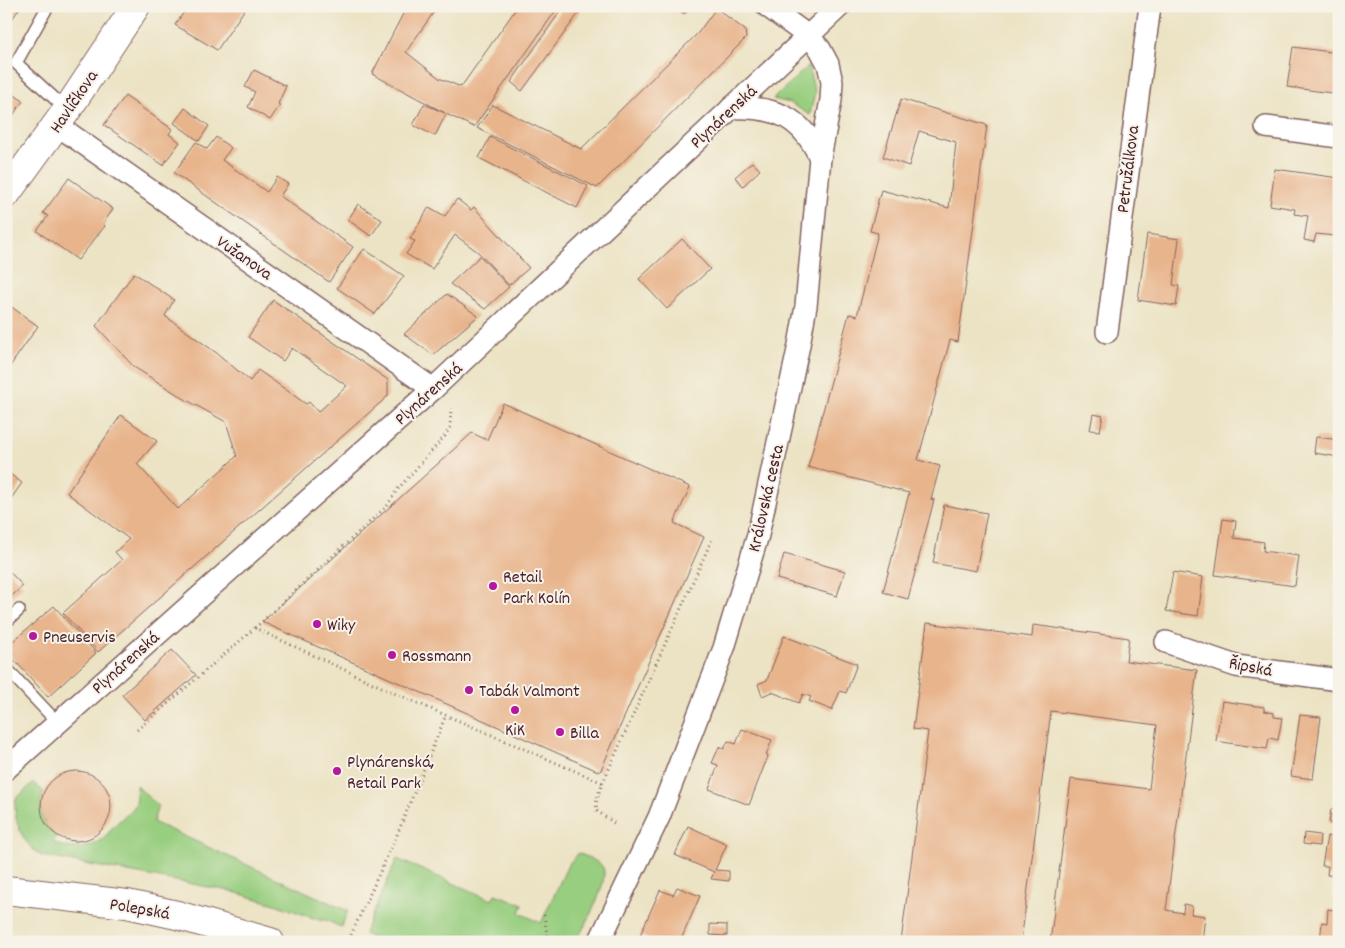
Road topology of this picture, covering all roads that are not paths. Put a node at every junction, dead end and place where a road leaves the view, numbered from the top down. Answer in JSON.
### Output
{"nodes":[{"id":1,"x":48,"y":6,"type":"edge"},
{"id":2,"x":136,"y":6,"type":"edge"},
{"id":3,"x":767,"y":6,"type":"edge"},
{"id":4,"x":840,"y":6,"type":"edge"},
{"id":5,"x":1150,"y":6,"type":"edge"},
{"id":6,"x":808,"y":36,"type":"junction"},
{"id":7,"x":731,"y":108,"type":"junction"},
{"id":8,"x":62,"y":118,"type":"junction"},
{"id":9,"x":1266,"y":127,"type":"dead end"},
{"id":10,"x":1339,"y":137,"type":"edge"},
{"id":11,"x":820,"y":158,"type":"junction"},
{"id":12,"x":6,"y":194,"type":"edge"},
{"id":13,"x":1107,"y":332,"type":"dead end"},
{"id":14,"x":433,"y":389,"type":"junction"},
{"id":15,"x":19,"y":610,"type":"dead end"},
{"id":16,"x":6,"y":622,"type":"edge"},
{"id":17,"x":1166,"y":642,"type":"dead end"},
{"id":18,"x":6,"y":668,"type":"edge"},
{"id":19,"x":1339,"y":680,"type":"edge"},
{"id":20,"x":57,"y":722,"type":"junction"},
{"id":21,"x":6,"y":769,"type":"edge"},
{"id":22,"x":6,"y":890,"type":"edge"},
{"id":23,"x":270,"y":942,"type":"edge"},
{"id":24,"x":599,"y":942,"type":"edge"}],
"edges":[{"from":1,"to":8,"type":"lane"},
{"from":2,"to":8,"type":"main road","name":"Havlíčkova"},
{"from":3,"to":6,"type":"street","name":"Královská cesta"},
{"from":4,"to":6,"type":"street","name":"Plynárenská"},
{"from":5,"to":13,"type":"street","name":"Petružálkova"},
{"from":6,"to":7,"type":"street","name":"Plynárenská"},
{"from":6,"to":11,"type":"street","name":"Královská cesta"},
{"from":7,"to":11,"type":"street"},
{"from":7,"to":14,"type":"street","name":"Plynárenská"},
{"from":8,"to":12,"type":"main road","name":"Havlíčkova"},
{"from":8,"to":14,"type":"street","name":"Vužanova"},
{"from":9,"to":10,"type":"street"},
{"from":11,"to":24,"type":"street","name":"Královská cesta"},
{"from":14,"to":20,"type":"street","name":"Plynárenská"},
{"from":15,"to":16,"type":"lane"},
{"from":17,"to":19,"type":"street","name":"Řipská"},
{"from":18,"to":20,"type":"lane"},
{"from":20,"to":21,"type":"street","name":"Plynárenská"},
{"from":22,"to":23,"type":"main road","name":"Polepská"}]}
